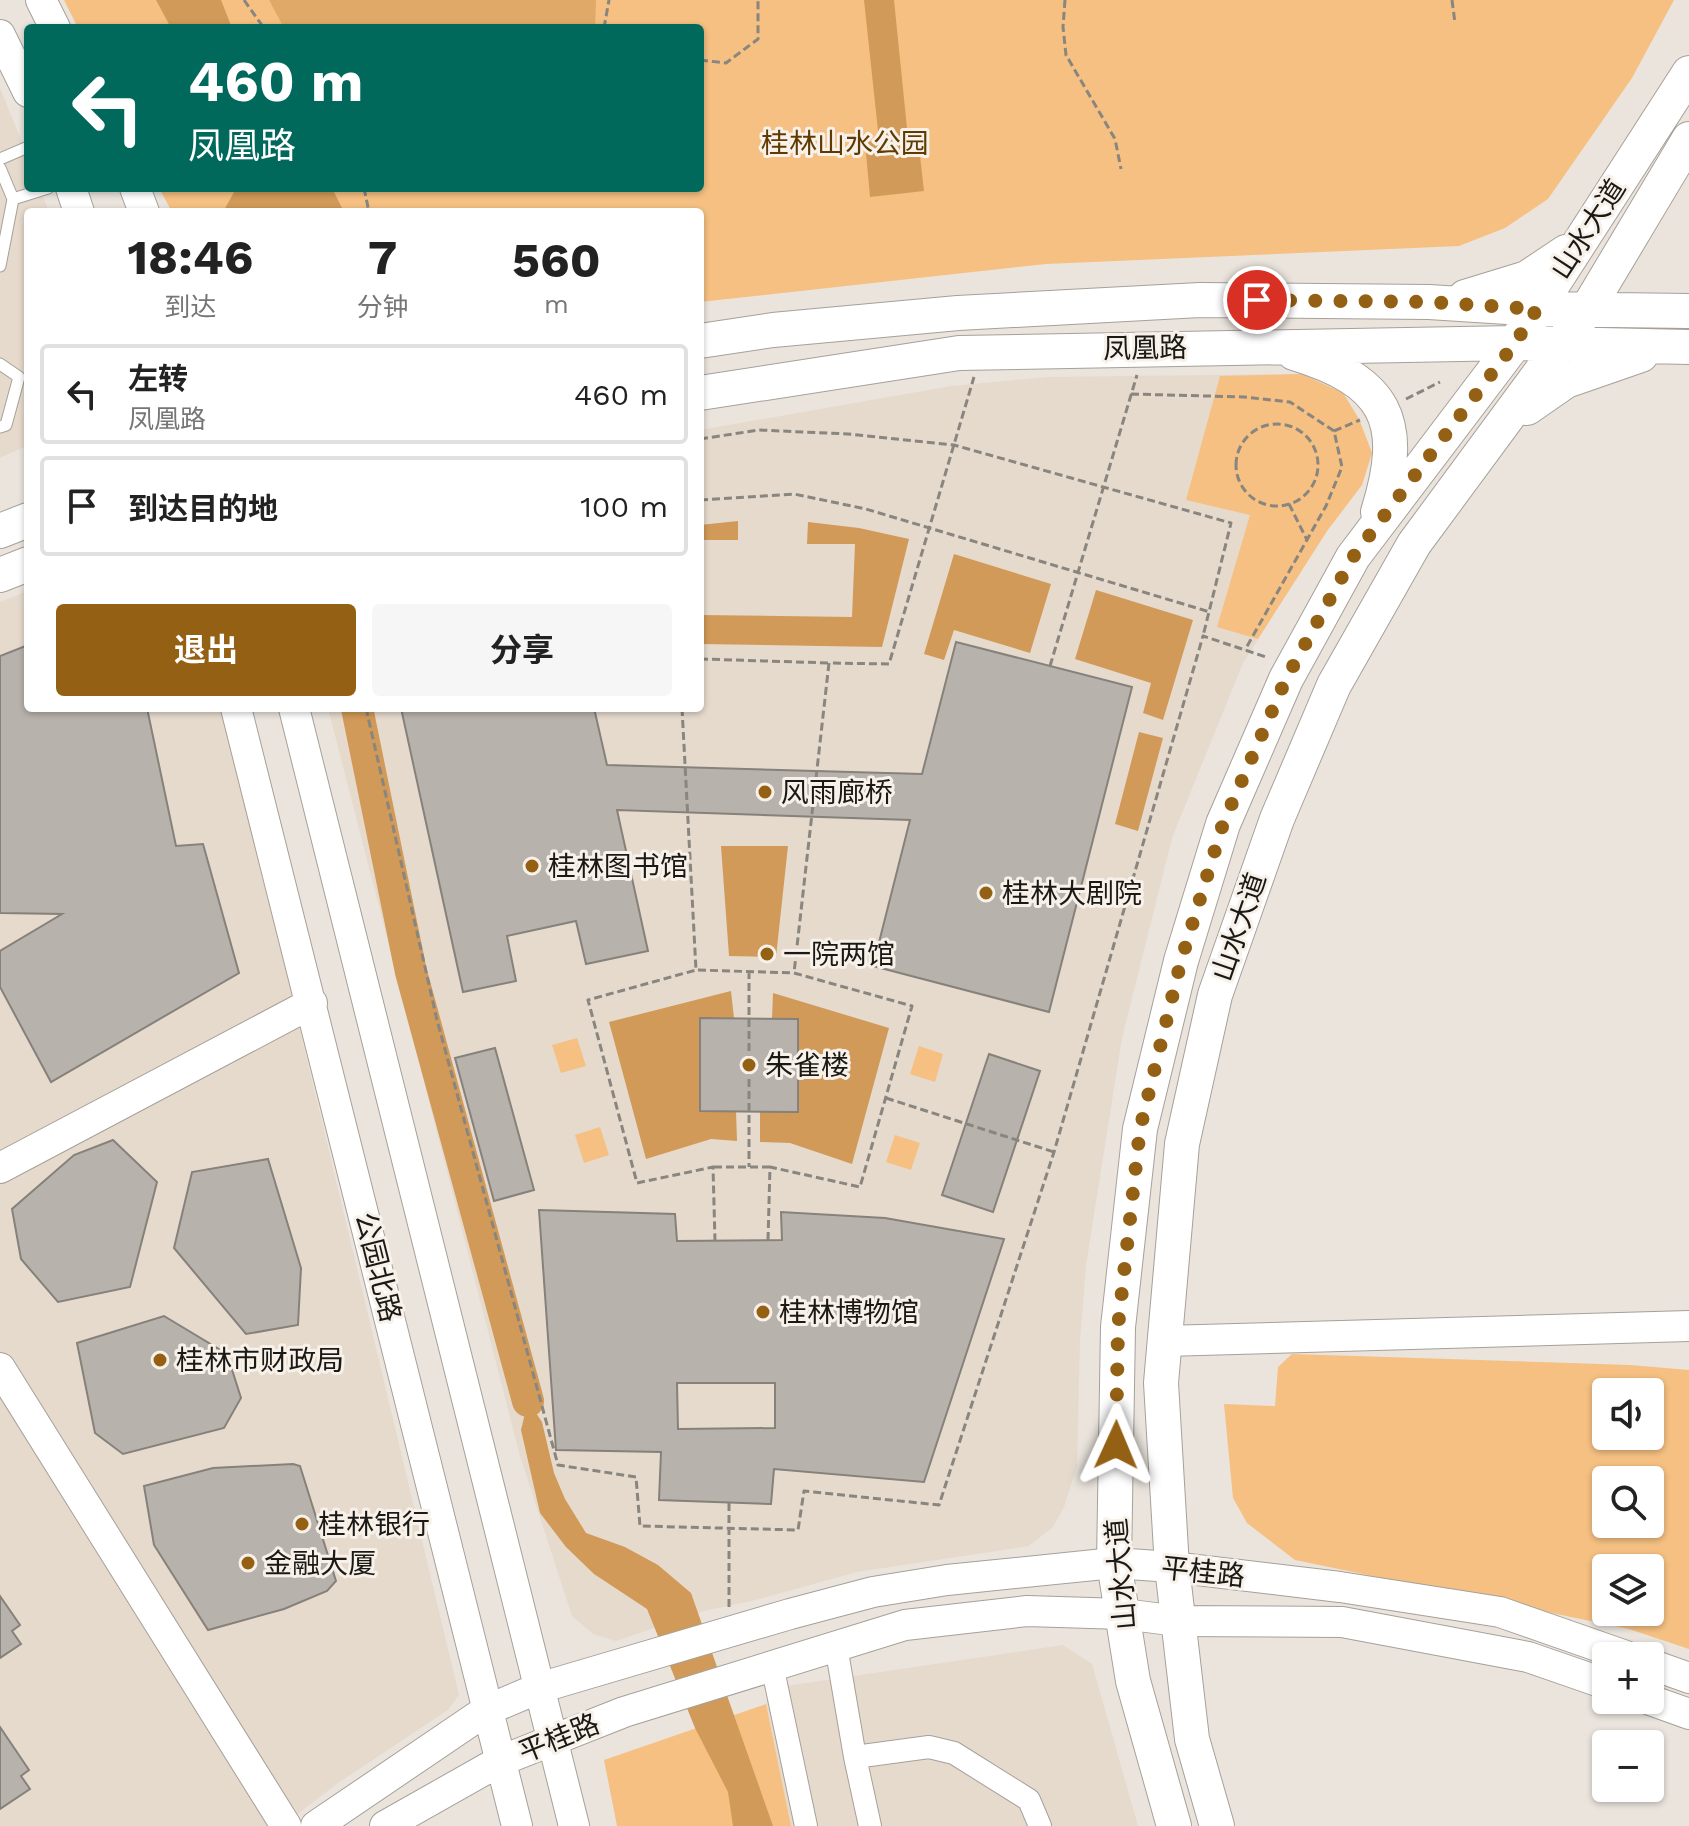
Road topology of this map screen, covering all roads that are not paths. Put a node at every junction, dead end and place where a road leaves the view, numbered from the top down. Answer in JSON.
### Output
{"nodes":[{"id":1,"x":41,"y":0,"type":"edge"},
{"id":2,"x":53,"y":24,"type":"edge"},
{"id":3,"x":0,"y":35,"type":"edge"},
{"id":4,"x":1689,"y":73,"type":"edge"},
{"id":5,"x":24,"y":84,"type":"edge"},
{"id":6,"x":1689,"y":139,"type":"edge"},
{"id":7,"x":24,"y":149,"type":"edge"},
{"id":8,"x":0,"y":159,"type":"edge"},
{"id":9,"x":0,"y":168,"type":"edge"},
{"id":10,"x":35,"y":192,"type":"edge"},
{"id":11,"x":13,"y":199,"type":"junction"},
{"id":12,"x":1595,"y":219,"type":"junction"},
{"id":13,"x":0,"y":266,"type":"edge"},
{"id":14,"x":1429,"y":302,"type":"junction"},
{"id":15,"x":1588,"y":308,"type":"junction"},
{"id":16,"x":1537,"y":309,"type":"junction"},
{"id":17,"x":1689,"y":311,"type":"edge"},
{"id":18,"x":704,"y":340,"type":"edge"},
{"id":19,"x":1515,"y":343,"type":"junction"},
{"id":20,"x":1563,"y":344,"type":"junction"},
{"id":21,"x":1262,"y":346,"type":"junction"},
{"id":22,"x":1689,"y":347,"type":"edge"},
{"id":23,"x":0,"y":364,"type":"edge"},
{"id":24,"x":704,"y":392,"type":"edge"},
{"id":25,"x":0,"y":427,"type":"edge"},
{"id":26,"x":1484,"y":451,"type":"junction"},
{"id":27,"x":24,"y":522,"type":"edge"},
{"id":28,"x":1373,"y":530,"type":"junction"},
{"id":29,"x":0,"y":531,"type":"edge"},
{"id":30,"x":24,"y":566,"type":"edge"},
{"id":31,"x":0,"y":575,"type":"edge"},
{"id":32,"x":237,"y":712,"type":"edge"},
{"id":33,"x":295,"y":712,"type":"edge"},
{"id":34,"x":311,"y":998,"type":"junction"},
{"id":35,"x":0,"y":1153,"type":"edge"},
{"id":36,"x":0,"y":1168,"type":"edge"},
{"id":37,"x":1689,"y":1326,"type":"edge"},
{"id":38,"x":1165,"y":1341,"type":"junction"},
{"id":39,"x":0,"y":1368,"type":"edge"},
{"id":40,"x":0,"y":1398,"type":"edge"},
{"id":41,"x":1114,"y":1563,"type":"junction"},
{"id":42,"x":1172,"y":1567,"type":"junction"},
{"id":43,"x":1123,"y":1614,"type":"junction"},
{"id":44,"x":1178,"y":1621,"type":"junction"},
{"id":45,"x":1592,"y":1644,"type":"edge"},
{"id":46,"x":836,"y":1646,"type":"junction"},
{"id":47,"x":1664,"y":1669,"type":"edge"},
{"id":48,"x":758,"y":1670,"type":"junction"},
{"id":49,"x":1689,"y":1678,"type":"edge"},
{"id":50,"x":1592,"y":1679,"type":"edge"},
{"id":51,"x":539,"y":1688,"type":"junction"},
{"id":52,"x":487,"y":1710,"type":"junction"},
{"id":53,"x":552,"y":1741,"type":"junction"},
{"id":54,"x":855,"y":1757,"type":"junction"},
{"id":55,"x":500,"y":1761,"type":"junction"},
{"id":56,"x":267,"y":1826,"type":"edge"},
{"id":57,"x":286,"y":1826,"type":"edge"},
{"id":58,"x":316,"y":1826,"type":"edge"},
{"id":59,"x":385,"y":1826,"type":"edge"},
{"id":60,"x":517,"y":1826,"type":"edge"},
{"id":61,"x":574,"y":1826,"type":"edge"},
{"id":62,"x":806,"y":1826,"type":"edge"},
{"id":63,"x":870,"y":1826,"type":"edge"},
{"id":64,"x":1040,"y":1826,"type":"edge"},
{"id":65,"x":1174,"y":1826,"type":"edge"},
{"id":66,"x":1217,"y":1826,"type":"edge"}],
"edges":[{"from":1,"to":2,"type":"main road"},
{"from":3,"to":5,"type":"main road"},
{"from":4,"to":12,"type":"main road","name":"山水大道"},
{"from":6,"to":15,"type":"main road","name":"山水大道"},
{"from":7,"to":8,"type":"lane"},
{"from":9,"to":11,"type":"lane"},
{"from":10,"to":11,"type":"lane"},
{"from":11,"to":13,"type":"lane"},
{"from":12,"to":14,"type":"main road"},
{"from":12,"to":16,"type":"main road","name":"山水大道"},
{"from":14,"to":16,"type":"main road","name":"凤凰路"},
{"from":14,"to":18,"type":"main road","name":"凤凰路"},
{"from":15,"to":16,"type":"main road","name":"凤凰路"},
{"from":15,"to":17,"type":"main road","name":"凤凰路"},
{"from":15,"to":20,"type":"main road","name":"山水大道"},
{"from":16,"to":19,"type":"main road","name":"山水大道"},
{"from":19,"to":20,"type":"main road","name":"凤凰路"},
{"from":19,"to":21,"type":"main road","name":"凤凰路"},
{"from":19,"to":28,"type":"main road","name":"山水大道"},
{"from":20,"to":22,"type":"main road","name":"凤凰路"},
{"from":20,"to":26,"type":"main road","name":"山水大道"},
{"from":21,"to":24,"type":"main road","name":"凤凰路"},
{"from":21,"to":28,"type":"main road"},
{"from":22,"to":26,"type":"main road"},
{"from":23,"to":25,"type":"lane"},
{"from":26,"to":38,"type":"main road","name":"山水大道"},
{"from":27,"to":29,"type":"main road"},
{"from":28,"to":41,"type":"main road","name":"山水大道"},
{"from":30,"to":31,"type":"main road"},
{"from":32,"to":34,"type":"main road","name":"公园北路"},
{"from":33,"to":51,"type":"main road","name":"公园北路"},
{"from":34,"to":35,"type":"main road"},
{"from":34,"to":36,"type":"main road"},
{"from":34,"to":52,"type":"main road","name":"公园北路"},
{"from":37,"to":38,"type":"main road"},
{"from":38,"to":42,"type":"main road","name":"山水大道"},
{"from":39,"to":57,"type":"main road"},
{"from":40,"to":56,"type":"main road"},
{"from":41,"to":42,"type":"main road","name":"平桂路"},
{"from":41,"to":43,"type":"main road","name":"山水大道"},
{"from":41,"to":51,"type":"main road","name":"平桂路"},
{"from":42,"to":44,"type":"main road","name":"山水大道"},
{"from":42,"to":45,"type":"main road","name":"平桂路"},
{"from":43,"to":44,"type":"main road","name":"平桂路"},
{"from":43,"to":46,"type":"main road","name":"平桂路"},
{"from":43,"to":65,"type":"main road","name":"山水大道"},
{"from":44,"to":50,"type":"main road","name":"平桂路"},
{"from":44,"to":66,"type":"main road","name":"山水大道"},
{"from":46,"to":48,"type":"main road","name":"平桂路"},
{"from":46,"to":54,"type":"street"},
{"from":47,"to":49,"type":"main road"},
{"from":48,"to":53,"type":"main road","name":"平桂路"},
{"from":48,"to":62,"type":"street"},
{"from":51,"to":52,"type":"main road","name":"平桂路"},
{"from":51,"to":53,"type":"main road","name":"公园北路"},
{"from":52,"to":55,"type":"main road","name":"公园北路"},
{"from":52,"to":58,"type":"main road","name":"平桂路"},
{"from":53,"to":55,"type":"main road","name":"平桂路"},
{"from":53,"to":61,"type":"main road","name":"公园北路"},
{"from":54,"to":63,"type":"street"},
{"from":54,"to":64,"type":"street"},
{"from":55,"to":59,"type":"main road","name":"平桂路"},
{"from":55,"to":60,"type":"main road","name":"公园北路"}]}
